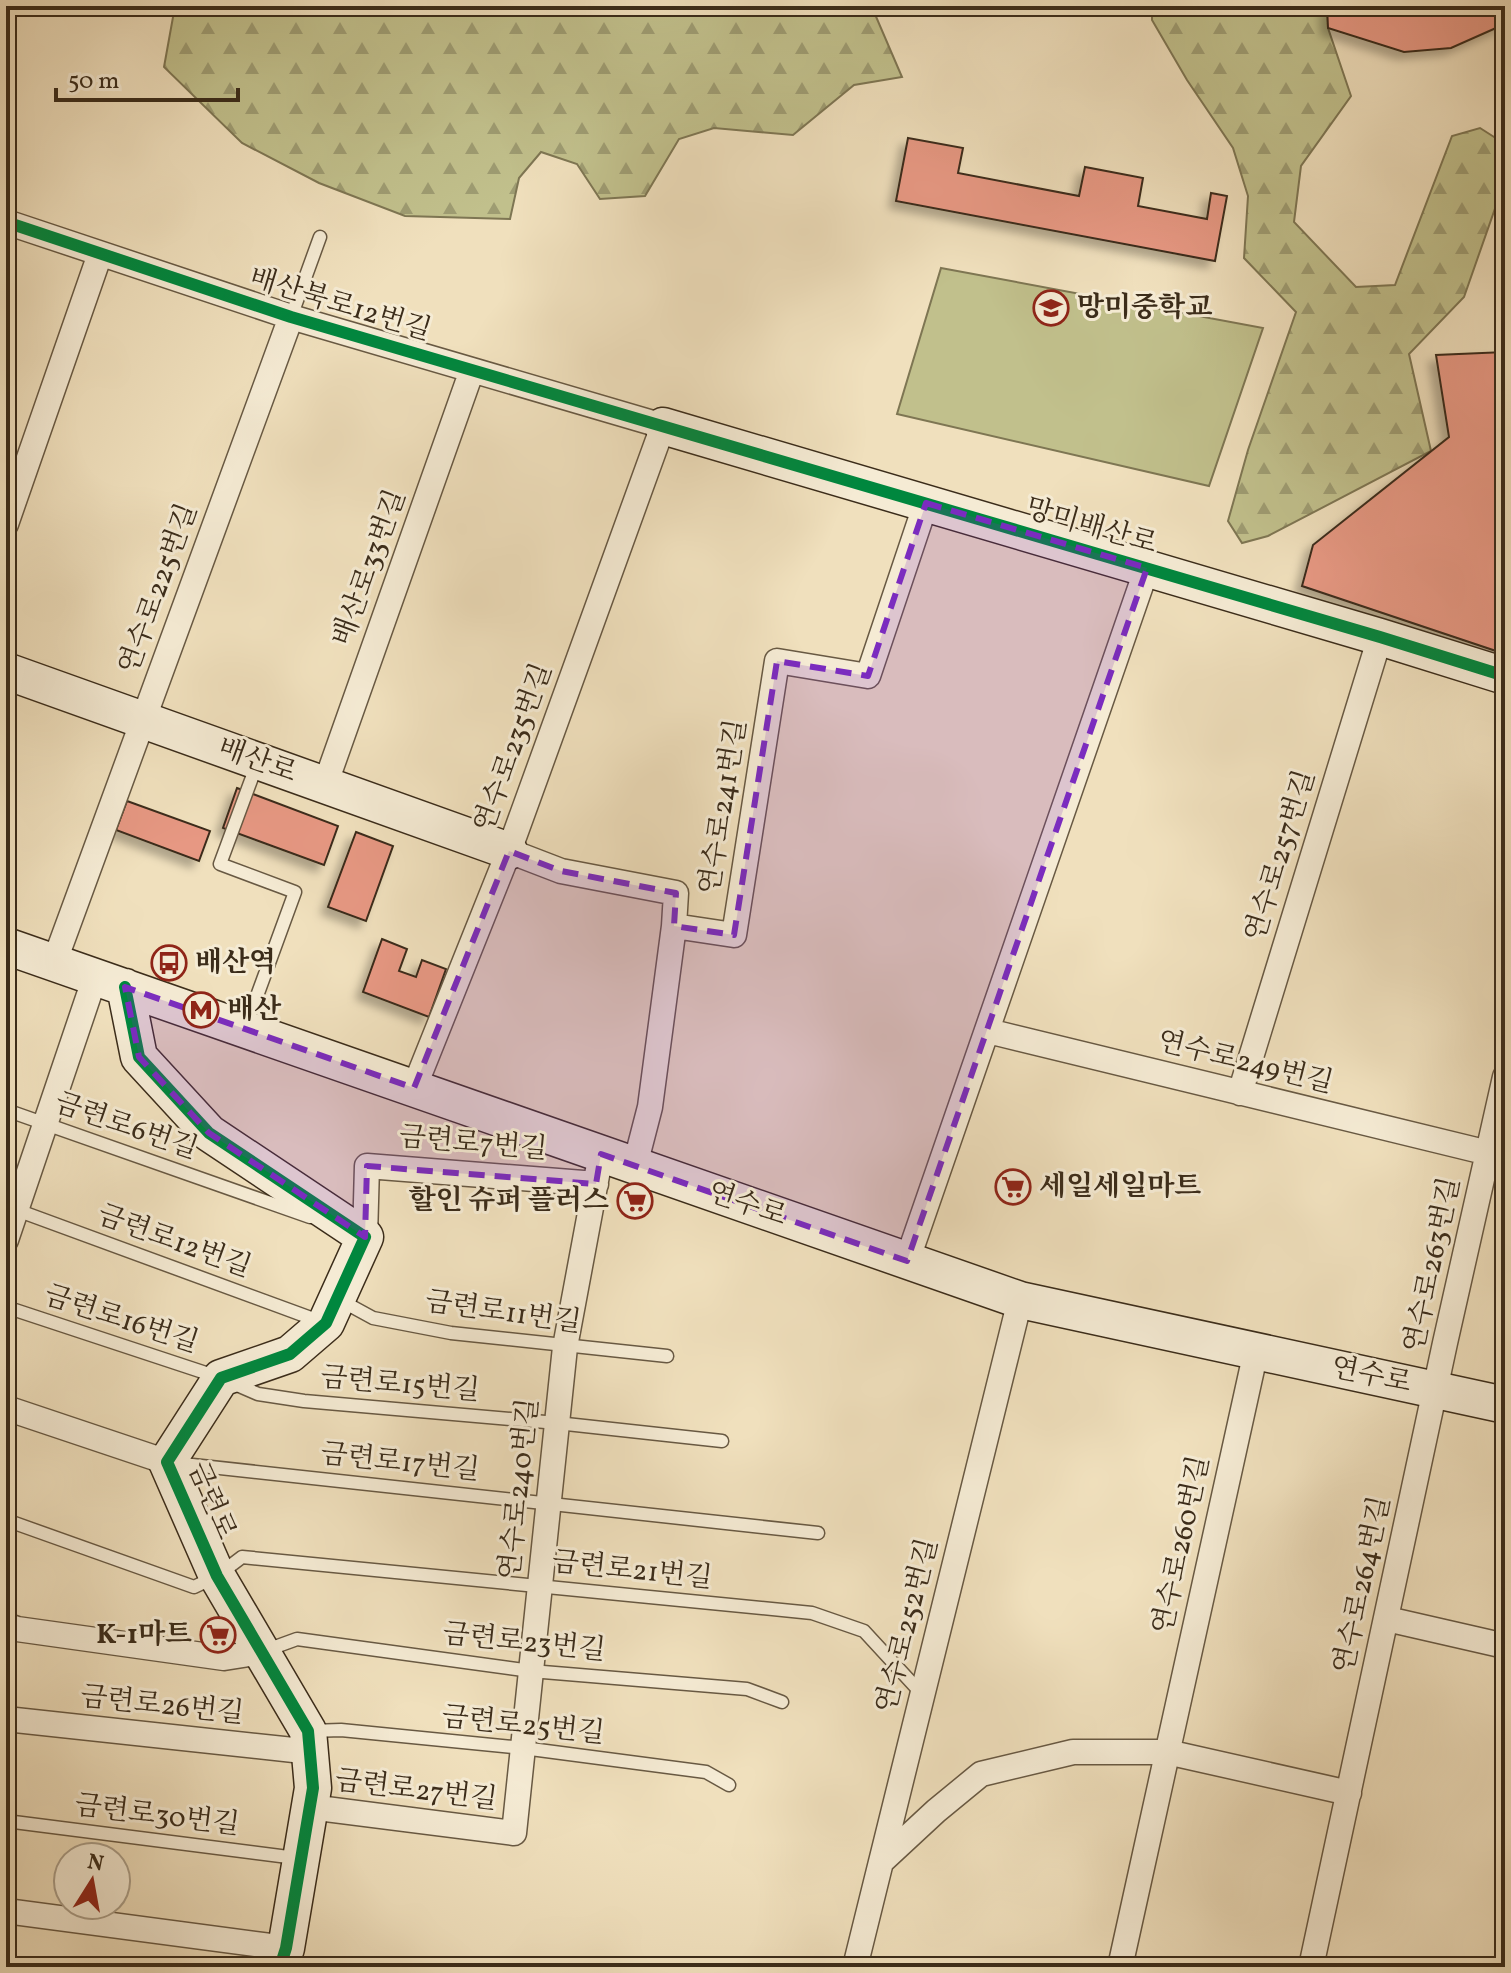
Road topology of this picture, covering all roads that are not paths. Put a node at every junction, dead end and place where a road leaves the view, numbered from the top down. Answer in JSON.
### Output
{"nodes":[{"id":1,"x":6,"y":222,"type":"edge"},
{"id":2,"x":320,"y":237,"type":"dead end"},
{"id":3,"x":100,"y":254,"type":"junction"},
{"id":4,"x":291,"y":317,"type":"junction"},
{"id":5,"x":472,"y":370,"type":"junction"},
{"id":6,"x":663,"y":426,"type":"junction"},
{"id":7,"x":926,"y":503,"type":"junction"},
{"id":8,"x":6,"y":524,"type":"edge"},
{"id":9,"x":1147,"y":568,"type":"junction"},
{"id":10,"x":1380,"y":637,"type":"junction"},
{"id":11,"x":6,"y":671,"type":"edge"},
{"id":12,"x":1505,"y":676,"type":"edge"},
{"id":13,"x":143,"y":720,"type":"junction"},
{"id":14,"x":258,"y":761,"type":"junction"},
{"id":15,"x":325,"y":785,"type":"junction"},
{"id":16,"x":509,"y":851,"type":"junction"},
{"id":17,"x":674,"y":926,"type":"junction"},
{"id":18,"x":6,"y":946,"type":"edge"},
{"id":19,"x":54,"y":963,"type":"junction"},
{"id":20,"x":110,"y":982,"type":"junction"},
{"id":21,"x":245,"y":1029,"type":"junction"},
{"id":22,"x":988,"y":1031,"type":"junction"},
{"id":23,"x":1505,"y":1077,"type":"edge"},
{"id":24,"x":414,"y":1088,"type":"junction"},
{"id":25,"x":1240,"y":1093,"type":"junction"},
{"id":26,"x":6,"y":1110,"type":"edge"},
{"id":27,"x":45,"y":1124,"type":"junction"},
{"id":28,"x":1497,"y":1155,"type":"edge"},
{"id":29,"x":635,"y":1165,"type":"junction"},
{"id":30,"x":598,"y":1169,"type":"junction"},
{"id":31,"x":11,"y":1208,"type":"edge"},
{"id":32,"x":365,"y":1237,"type":"junction"},
{"id":33,"x":6,"y":1240,"type":"edge"},
{"id":34,"x":907,"y":1261,"type":"junction"},
{"id":35,"x":1020,"y":1300,"type":"junction"},
{"id":36,"x":6,"y":1307,"type":"edge"},
{"id":37,"x":332,"y":1311,"type":"junction"},
{"id":38,"x":565,"y":1347,"type":"junction"},
{"id":39,"x":1256,"y":1351,"type":"junction"},
{"id":40,"x":667,"y":1356,"type":"dead end"},
{"id":41,"x":221,"y":1378,"type":"junction"},
{"id":42,"x":1437,"y":1390,"type":"junction"},
{"id":43,"x":1505,"y":1405,"type":"edge"},
{"id":44,"x":6,"y":1408,"type":"edge"},
{"id":45,"x":557,"y":1423,"type":"junction"},
{"id":46,"x":722,"y":1441,"type":"dead end"},
{"id":47,"x":167,"y":1462,"type":"junction"},
{"id":48,"x":548,"y":1503,"type":"junction"},
{"id":49,"x":6,"y":1520,"type":"edge"},
{"id":50,"x":818,"y":1533,"type":"dead end"},
{"id":51,"x":217,"y":1576,"type":"junction"},
{"id":52,"x":540,"y":1586,"type":"junction"},
{"id":53,"x":1387,"y":1619,"type":"junction"},
{"id":54,"x":6,"y":1625,"type":"edge"},
{"id":55,"x":1505,"y":1646,"type":"edge"},
{"id":56,"x":261,"y":1652,"type":"junction"},
{"id":57,"x":531,"y":1671,"type":"junction"},
{"id":58,"x":922,"y":1694,"type":"junction"},
{"id":59,"x":782,"y":1702,"type":"dead end"},
{"id":60,"x":8,"y":1720,"type":"edge"},
{"id":61,"x":310,"y":1742,"type":"junction"},
{"id":62,"x":523,"y":1748,"type":"junction"},
{"id":63,"x":1167,"y":1752,"type":"junction"},
{"id":64,"x":6,"y":1755,"type":"edge"},
{"id":65,"x":729,"y":1785,"type":"dead end"},
{"id":66,"x":1349,"y":1793,"type":"junction"},
{"id":67,"x":310,"y":1807,"type":"junction"},
{"id":68,"x":6,"y":1821,"type":"edge"},
{"id":69,"x":514,"y":1833,"type":"joint"},
{"id":70,"x":301,"y":1859,"type":"junction"},
{"id":71,"x":881,"y":1862,"type":"junction"},
{"id":72,"x":6,"y":1911,"type":"edge"},
{"id":73,"x":283,"y":1957,"type":"edge"},
{"id":74,"x":855,"y":1967,"type":"edge"},
{"id":75,"x":1120,"y":1967,"type":"edge"},
{"id":76,"x":1311,"y":1967,"type":"edge"}],
"edges":[{"from":1,"to":3,"type":"street","name":"배산북로12번길"},
{"from":2,"to":4,"type":"lane","name":"연수로225번길"},
{"from":3,"to":4,"type":"street","name":"배산북로12번길"},
{"from":3,"to":8,"type":"street"},
{"from":4,"to":5,"type":"street","name":"배산북로12번길"},
{"from":4,"to":13,"type":"street","name":"연수로225번길"},
{"from":5,"to":6,"type":"street","name":"배산북로12번길"},
{"from":5,"to":15,"type":"street","name":"배산로33번길"},
{"from":6,"to":7,"type":"street","name":"망미배산로"},
{"from":6,"to":16,"type":"street","name":"연수로235번길"},
{"from":7,"to":9,"type":"street","name":"망미배산로"},
{"from":7,"to":17,"type":"street","name":"연수로241번길"},
{"from":9,"to":10,"type":"street","name":"망미배산로"},
{"from":9,"to":22,"type":"street"},
{"from":10,"to":12,"type":"street","name":"망미배산로"},
{"from":10,"to":25,"type":"street","name":"연수로257번길"},
{"from":11,"to":13,"type":"street","name":"배산로"},
{"from":13,"to":14,"type":"street","name":"배산로"},
{"from":13,"to":19,"type":"street","name":"연수로225번길"},
{"from":14,"to":15,"type":"street","name":"배산로"},
{"from":14,"to":21,"type":"lane"},
{"from":15,"to":16,"type":"street","name":"배산로"},
{"from":16,"to":17,"type":"street"},
{"from":16,"to":24,"type":"street","name":"연수로235번길"},
{"from":17,"to":29,"type":"street","name":"연수로241번길"},
{"from":18,"to":19,"type":"street","name":"연수로"},
{"from":19,"to":20,"type":"street","name":"연수로"},
{"from":20,"to":21,"type":"street","name":"연수로"},
{"from":20,"to":27,"type":"street"},
{"from":20,"to":32,"type":"street"},
{"from":21,"to":24,"type":"street","name":"연수로"},
{"from":22,"to":25,"type":"street","name":"연수로249번길"},
{"from":22,"to":34,"type":"street"},
{"from":23,"to":28,"type":"street","name":"연수로263번길"},
{"from":24,"to":30,"type":"street","name":"연수로"},
{"from":25,"to":28,"type":"street","name":"연수로249번길"},
{"from":26,"to":27,"type":"lane","name":"금련로6번길"},
{"from":27,"to":31,"type":"street"},
{"from":27,"to":32,"type":"lane","name":"금련로6번길"},
{"from":28,"to":42,"type":"street","name":"연수로263번길"},
{"from":29,"to":30,"type":"street","name":"연수로"},
{"from":29,"to":34,"type":"street","name":"연수로"},
{"from":30,"to":32,"type":"street","name":"금련로7번길"},
{"from":30,"to":38,"type":"street","name":"연수로240번길"},
{"from":31,"to":33,"type":"street"},
{"from":31,"to":37,"type":"lane","name":"금련로12번길"},
{"from":32,"to":37,"type":"street"},
{"from":34,"to":35,"type":"street","name":"연수로"},
{"from":35,"to":39,"type":"street","name":"연수로"},
{"from":35,"to":58,"type":"street","name":"연수로252번길"},
{"from":36,"to":41,"type":"lane","name":"금련로16번길"},
{"from":37,"to":38,"type":"lane","name":"금련로11번길"},
{"from":37,"to":41,"type":"street"},
{"from":38,"to":40,"type":"lane","name":"금련로11번길"},
{"from":38,"to":45,"type":"street","name":"연수로240번길"},
{"from":39,"to":42,"type":"street","name":"연수로"},
{"from":39,"to":63,"type":"street","name":"연수로260번길"},
{"from":41,"to":45,"type":"lane","name":"금련로15번길"},
{"from":41,"to":47,"type":"street","name":"금련로"},
{"from":42,"to":43,"type":"street","name":"연수로"},
{"from":42,"to":53,"type":"street","name":"연수로264번길"},
{"from":44,"to":47,"type":"street"},
{"from":45,"to":46,"type":"lane","name":"금련로15번길"},
{"from":45,"to":48,"type":"street","name":"연수로240번길"},
{"from":47,"to":48,"type":"lane","name":"금련로17번길"},
{"from":47,"to":51,"type":"street","name":"금련로"},
{"from":48,"to":50,"type":"lane","name":"금련로17번길"},
{"from":48,"to":52,"type":"street","name":"연수로240번길"},
{"from":49,"to":51,"type":"lane","name":"금련로21번길"},
{"from":51,"to":52,"type":"lane","name":"금련로21번길"},
{"from":51,"to":56,"type":"street","name":"금련로"},
{"from":52,"to":57,"type":"street","name":"연수로240번길"},
{"from":52,"to":58,"type":"lane","name":"금련로21번길"},
{"from":53,"to":55,"type":"street"},
{"from":53,"to":66,"type":"street","name":"연수로264번길"},
{"from":54,"to":56,"type":"street"},
{"from":56,"to":57,"type":"lane","name":"금련로23번길"},
{"from":56,"to":61,"type":"street","name":"금련로"},
{"from":57,"to":59,"type":"lane","name":"금련로23번길"},
{"from":57,"to":62,"type":"street","name":"연수로240번길"},
{"from":58,"to":71,"type":"street","name":"연수로252번길"},
{"from":60,"to":61,"type":"street","name":"금련로26번길"},
{"from":60,"to":64,"type":"lane"},
{"from":61,"to":62,"type":"lane","name":"금련로25번길"},
{"from":61,"to":67,"type":"street"},
{"from":62,"to":65,"type":"lane","name":"금련로25번길"},
{"from":62,"to":69,"type":"street","name":"연수로240번길"},
{"from":63,"to":66,"type":"street"},
{"from":63,"to":71,"type":"street"},
{"from":63,"to":75,"type":"street","name":"연수로260번길"},
{"from":66,"to":76,"type":"street","name":"연수로264번길"},
{"from":67,"to":69,"type":"street","name":"금련로27번길"},
{"from":67,"to":70,"type":"street"},
{"from":68,"to":70,"type":"lane","name":"금련로30번길"},
{"from":70,"to":73,"type":"street"},
{"from":71,"to":74,"type":"street","name":"연수로252번길"},
{"from":72,"to":73,"type":"street"}]}
